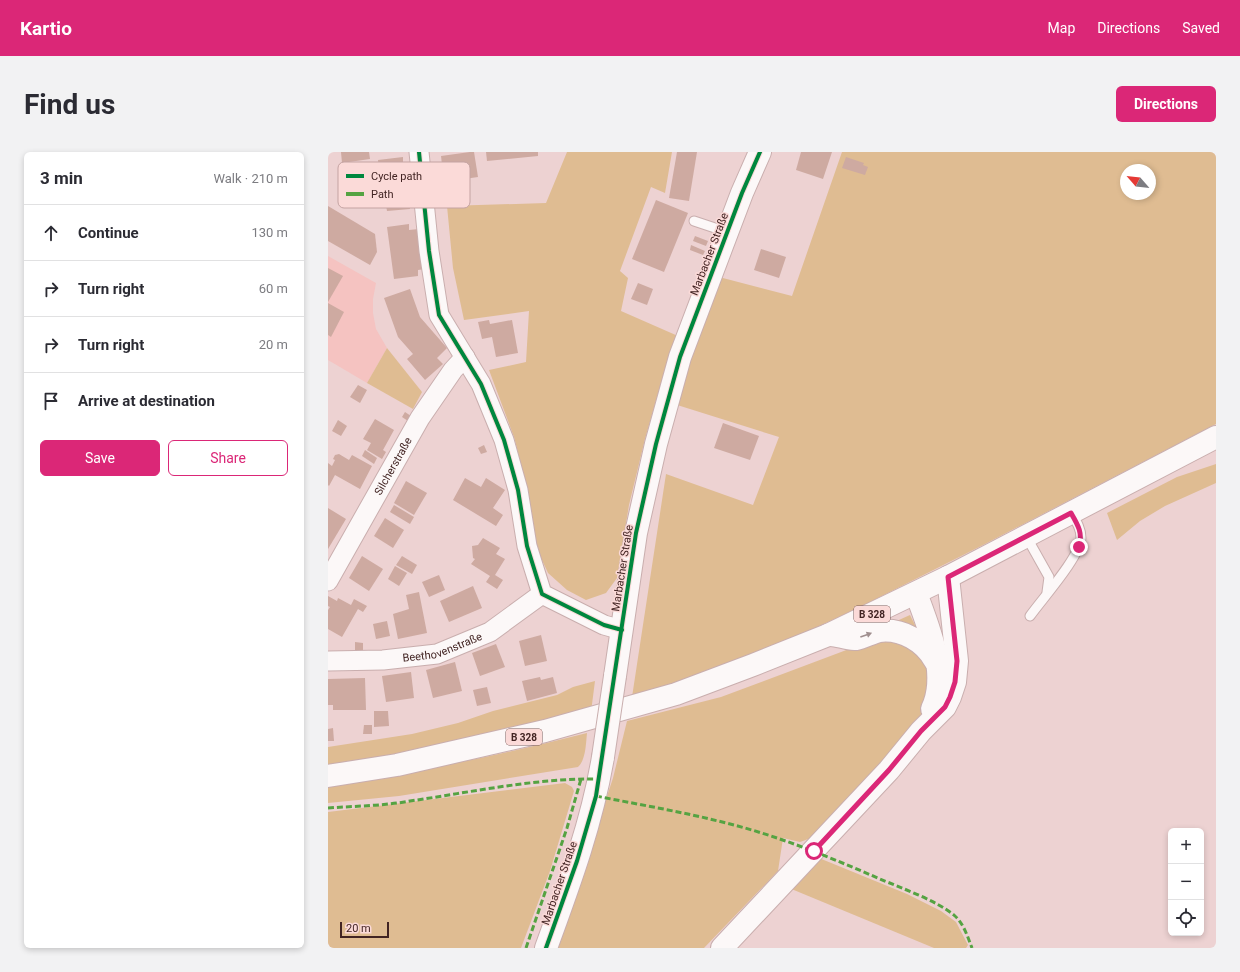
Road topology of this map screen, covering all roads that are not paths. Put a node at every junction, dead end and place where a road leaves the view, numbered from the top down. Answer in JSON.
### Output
{"nodes":[{"id":1,"x":419,"y":152,"type":"edge"},
{"id":2,"x":760,"y":152,"type":"edge"},
{"id":3,"x":420,"y":162,"type":"edge"},
{"id":4,"x":425,"y":208,"type":"edge"},
{"id":5,"x":694,"y":221,"type":"dead end"},
{"id":6,"x":728,"y":232,"type":"junction"},
{"id":7,"x":465,"y":357,"type":"junction"},
{"id":8,"x":1216,"y":437,"type":"edge"},
{"id":9,"x":1071,"y":513,"type":"junction"},
{"id":10,"x":1026,"y":536,"type":"junction"},
{"id":11,"x":948,"y":577,"type":"junction"},
{"id":12,"x":328,"y":581,"type":"edge"},
{"id":13,"x":916,"y":593,"type":"junction"},
{"id":14,"x":542,"y":594,"type":"junction"},
{"id":15,"x":1046,"y":594,"type":"junction"},
{"id":16,"x":1030,"y":616,"type":"dead end"},
{"id":17,"x":622,"y":630,"type":"junction"},
{"id":18,"x":828,"y":634,"type":"junction"},
{"id":19,"x":328,"y":661,"type":"edge"},
{"id":20,"x":938,"y":667,"type":"junction"},
{"id":21,"x":921,"y":731,"type":"junction"},
{"id":22,"x":328,"y":776,"type":"edge"},
{"id":23,"x":546,"y":948,"type":"edge"},
{"id":24,"x":722,"y":948,"type":"edge"}],
"edges":[{"from":1,"to":3,"type":"street"},
{"from":2,"to":6,"type":"main road","name":"Marbacher Straße"},
{"from":4,"to":7,"type":"street"},
{"from":5,"to":6,"type":"lane"},
{"from":6,"to":17,"type":"main road","name":"Marbacher Straße"},
{"from":7,"to":12,"type":"street","name":"Silcherstraße"},
{"from":7,"to":14,"type":"street"},
{"from":8,"to":9,"type":"main road","number":"B 328"},
{"from":9,"to":10,"type":"main road","number":"B 328"},
{"from":9,"to":15,"type":"lane"},
{"from":10,"to":11,"type":"main road","number":"B 328"},
{"from":10,"to":15,"type":"lane"},
{"from":11,"to":13,"type":"main road","number":"B 328"},
{"from":11,"to":21,"type":"main road"},
{"from":13,"to":18,"type":"main road","number":"B 328"},
{"from":13,"to":20,"type":"main road"},
{"from":14,"to":17,"type":"street"},
{"from":14,"to":19,"type":"street","name":"Beethovenstraße"},
{"from":15,"to":16,"type":"lane"},
{"from":17,"to":23,"type":"main road","name":"Marbacher Straße","bridge":true},
{"from":18,"to":20,"type":"main road","one_way":true},
{"from":18,"to":22,"type":"main road","number":"B 328"},
{"from":20,"to":21,"type":"main road"},
{"from":21,"to":24,"type":"main road"}]}
